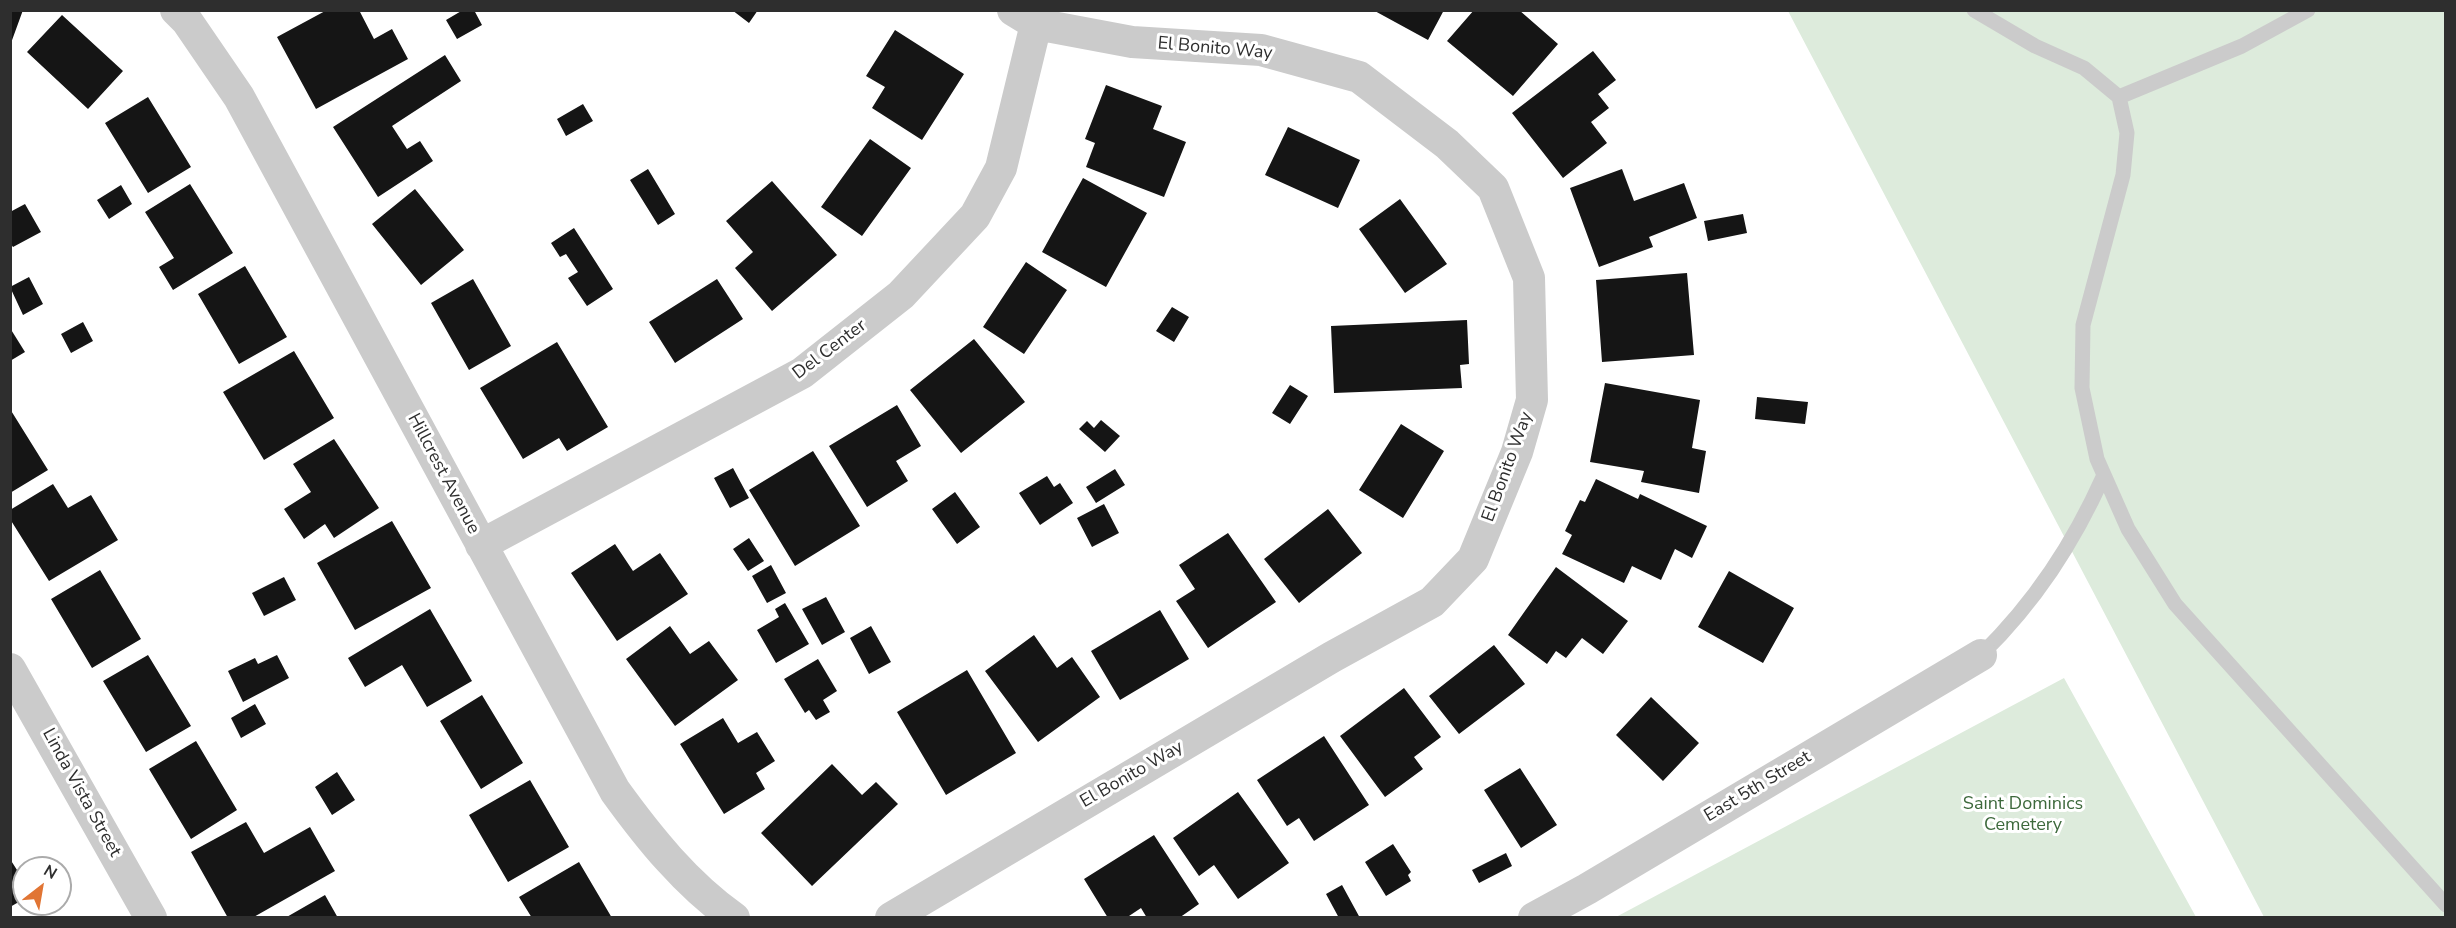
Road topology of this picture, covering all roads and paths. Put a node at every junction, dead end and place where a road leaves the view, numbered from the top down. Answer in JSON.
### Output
{"nodes":[{"id":1,"x":176,"y":10,"type":"edge"},
{"id":2,"x":1974,"y":10,"type":"edge"},
{"id":3,"x":2308,"y":10,"type":"edge"},
{"id":4,"x":1024,"y":17,"type":"edge"},
{"id":5,"x":2119,"y":97,"type":"junction"},
{"id":6,"x":2104,"y":475,"type":"junction"},
{"id":7,"x":481,"y":545,"type":"junction"},
{"id":8,"x":1981,"y":655,"type":"joint"},
{"id":9,"x":10,"y":669,"type":"edge"},
{"id":10,"x":2445,"y":905,"type":"edge"},
{"id":11,"x":151,"y":918,"type":"edge"},
{"id":12,"x":734,"y":918,"type":"edge"},
{"id":13,"x":891,"y":918,"type":"edge"},
{"id":14,"x":1534,"y":918,"type":"edge"}],
"edges":[{"from":1,"to":7,"type":"street","name":"Hillcrest Avenue"},
{"from":2,"to":5,"type":"lane"},
{"from":3,"to":5,"type":"lane"},
{"from":4,"to":7,"type":"street","name":"Del Center"},
{"from":4,"to":13,"type":"street","name":"El Bonito Way"},
{"from":5,"to":6,"type":"lane"},
{"from":6,"to":8,"type":"lane"},
{"from":6,"to":10,"type":"lane"},
{"from":7,"to":12,"type":"street","name":"Hillcrest Avenue"},
{"from":8,"to":14,"type":"street","name":"East 5th Street"},
{"from":9,"to":11,"type":"street","name":"Linda Vista Street"}]}
